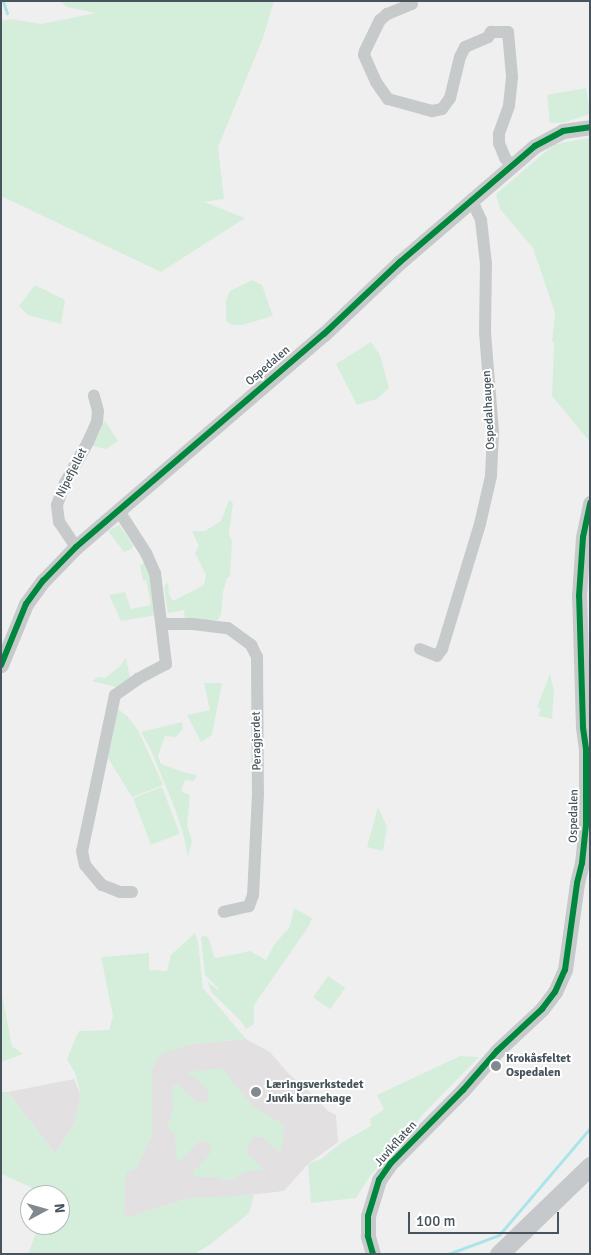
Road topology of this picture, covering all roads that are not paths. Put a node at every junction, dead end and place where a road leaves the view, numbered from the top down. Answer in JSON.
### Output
{"nodes":[{"id":1,"x":412,"y":4,"type":"dead end"},
{"id":2,"x":590,"y":127,"type":"edge"},
{"id":3,"x":512,"y":166,"type":"junction"},
{"id":4,"x":472,"y":201,"type":"junction"},
{"id":5,"x":94,"y":396,"type":"dead end"},
{"id":6,"x":590,"y":503,"type":"edge"},
{"id":7,"x":119,"y":511,"type":"junction"},
{"id":8,"x":76,"y":547,"type":"junction"},
{"id":9,"x":163,"y":624,"type":"junction"},
{"id":10,"x":420,"y":649,"type":"dead end"},
{"id":11,"x":1,"y":665,"type":"edge"},
{"id":12,"x":132,"y":892,"type":"dead end"},
{"id":13,"x":224,"y":912,"type":"dead end"},
{"id":14,"x":463,"y":1090,"type":"joint"},
{"id":15,"x":590,"y":1166,"type":"edge"},
{"id":16,"x":560,"y":1197,"type":"junction"},
{"id":17,"x":373,"y":1254,"type":"edge"},
{"id":18,"x":499,"y":1254,"type":"edge"},
{"id":19,"x":512,"y":1254,"type":"edge"}],
"edges":[{"from":1,"to":3,"type":"street"},
{"from":2,"to":3,"type":"street","name":"Ospedalen"},
{"from":3,"to":4,"type":"street","name":"Ospedalen"},
{"from":4,"to":7,"type":"street","name":"Ospedalen"},
{"from":4,"to":10,"type":"street","name":"Ospedalhaugen"},
{"from":5,"to":8,"type":"street","name":"Nipefjellet"},
{"from":6,"to":14,"type":"street","name":"Ospedalen"},
{"from":7,"to":8,"type":"street","name":"Ospedalen"},
{"from":7,"to":9,"type":"street"},
{"from":8,"to":11,"type":"street","name":"Ospedalen"},
{"from":9,"to":12,"type":"street"},
{"from":9,"to":13,"type":"street","name":"Peragjerdet"},
{"from":14,"to":17,"type":"street","name":"Juvikflaten"},
{"from":15,"to":16,"type":"main road"},
{"from":16,"to":18,"type":"main road"},
{"from":16,"to":19,"type":"main road"}]}
